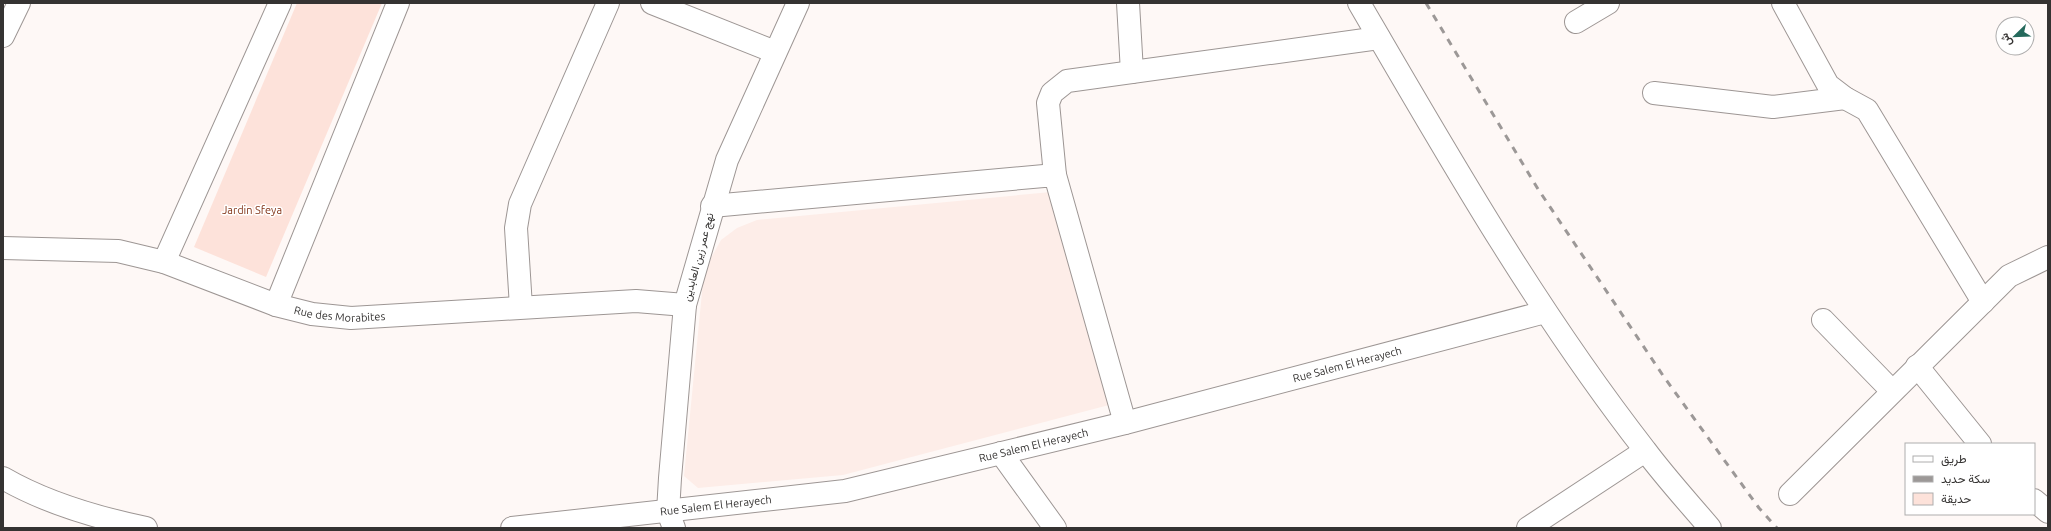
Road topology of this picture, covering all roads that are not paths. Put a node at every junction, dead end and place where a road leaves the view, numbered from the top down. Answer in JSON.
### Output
{"nodes":[{"id":1,"x":18,"y":3,"type":"edge"},
{"id":2,"x":280,"y":3,"type":"edge"},
{"id":3,"x":398,"y":3,"type":"edge"},
{"id":4,"x":608,"y":3,"type":"edge"},
{"id":5,"x":652,"y":3,"type":"edge"},
{"id":6,"x":798,"y":3,"type":"edge"},
{"id":7,"x":1128,"y":3,"type":"edge"},
{"id":8,"x":1359,"y":3,"type":"edge"},
{"id":9,"x":1608,"y":3,"type":"edge"},
{"id":10,"x":1783,"y":3,"type":"edge"},
{"id":11,"x":1576,"y":22,"type":"dead end"},
{"id":12,"x":3,"y":36,"type":"edge"},
{"id":13,"x":1379,"y":38,"type":"junction"},
{"id":14,"x":775,"y":52,"type":"junction"},
{"id":15,"x":1132,"y":72,"type":"junction"},
{"id":16,"x":1654,"y":93,"type":"dead end"},
{"id":17,"x":1845,"y":98,"type":"junction"},
{"id":18,"x":1056,"y":175,"type":"junction"},
{"id":19,"x":712,"y":206,"type":"junction"},
{"id":20,"x":3,"y":248,"type":"edge"},
{"id":21,"x":2048,"y":257,"type":"edge"},
{"id":22,"x":164,"y":262,"type":"junction"},
{"id":23,"x":1983,"y":302,"type":"junction"},
{"id":24,"x":276,"y":305,"type":"junction"},
{"id":25,"x":685,"y":305,"type":"junction"},
{"id":26,"x":521,"y":307,"type":"junction"},
{"id":27,"x":1545,"y":312,"type":"junction"},
{"id":28,"x":1823,"y":320,"type":"dead end"},
{"id":29,"x":1916,"y":366,"type":"junction"},
{"id":30,"x":1892,"y":390,"type":"junction"},
{"id":31,"x":1125,"y":423,"type":"junction"},
{"id":32,"x":1979,"y":443,"type":"edge"},
{"id":33,"x":1645,"y":451,"type":"junction"},
{"id":34,"x":1001,"y":453,"type":"junction"},
{"id":35,"x":3,"y":478,"type":"edge"},
{"id":36,"x":1790,"y":494,"type":"dead end"},
{"id":37,"x":2035,"y":501,"type":"edge"},
{"id":38,"x":2048,"y":512,"type":"edge"},
{"id":39,"x":671,"y":520,"type":"edge"},
{"id":40,"x":146,"y":528,"type":"edge"},
{"id":41,"x":512,"y":528,"type":"edge"},
{"id":42,"x":1055,"y":528,"type":"edge"},
{"id":43,"x":1528,"y":528,"type":"edge"},
{"id":44,"x":1710,"y":528,"type":"edge"}],
"edges":[{"from":1,"to":12,"type":"street"},
{"from":2,"to":22,"type":"street"},
{"from":3,"to":24,"type":"street"},
{"from":4,"to":26,"type":"street"},
{"from":5,"to":14,"type":"street"},
{"from":6,"to":14,"type":"street","name":"نهج عمر زين العابدين"},
{"from":7,"to":15,"type":"street"},
{"from":8,"to":13,"type":"street"},
{"from":9,"to":11,"type":"street"},
{"from":10,"to":17,"type":"street"},
{"from":13,"to":15,"type":"street"},
{"from":13,"to":27,"type":"street"},
{"from":14,"to":19,"type":"street","name":"نهج عمر زين العابدين"},
{"from":15,"to":18,"type":"street"},
{"from":16,"to":17,"type":"street"},
{"from":17,"to":23,"type":"street"},
{"from":18,"to":19,"type":"street"},
{"from":18,"to":31,"type":"street"},
{"from":19,"to":25,"type":"street","name":"نهج عمر زين العابدين"},
{"from":20,"to":22,"type":"street","name":"Rue des Morabites"},
{"from":21,"to":23,"type":"street"},
{"from":22,"to":24,"type":"street","name":"Rue des Morabites"},
{"from":23,"to":29,"type":"street"},
{"from":24,"to":26,"type":"street","name":"Rue des Morabites"},
{"from":25,"to":26,"type":"street","name":"Rue des Morabites"},
{"from":25,"to":39,"type":"street","name":"نهج عمر زين العابدين"},
{"from":27,"to":31,"type":"street","name":"Rue Salem El Herayech"},
{"from":27,"to":33,"type":"street"},
{"from":28,"to":30,"type":"street"},
{"from":29,"to":30,"type":"street"},
{"from":29,"to":32,"type":"street"},
{"from":30,"to":36,"type":"street"},
{"from":31,"to":34,"type":"street","name":"Rue Salem El Herayech"},
{"from":33,"to":43,"type":"street"},
{"from":33,"to":44,"type":"street"},
{"from":34,"to":39,"type":"street","name":"Rue Salem El Herayech"},
{"from":34,"to":42,"type":"street"},
{"from":35,"to":40,"type":"street"},
{"from":37,"to":38,"type":"street"},
{"from":39,"to":41,"type":"street","name":"Rue Salem El Herayech"}]}
